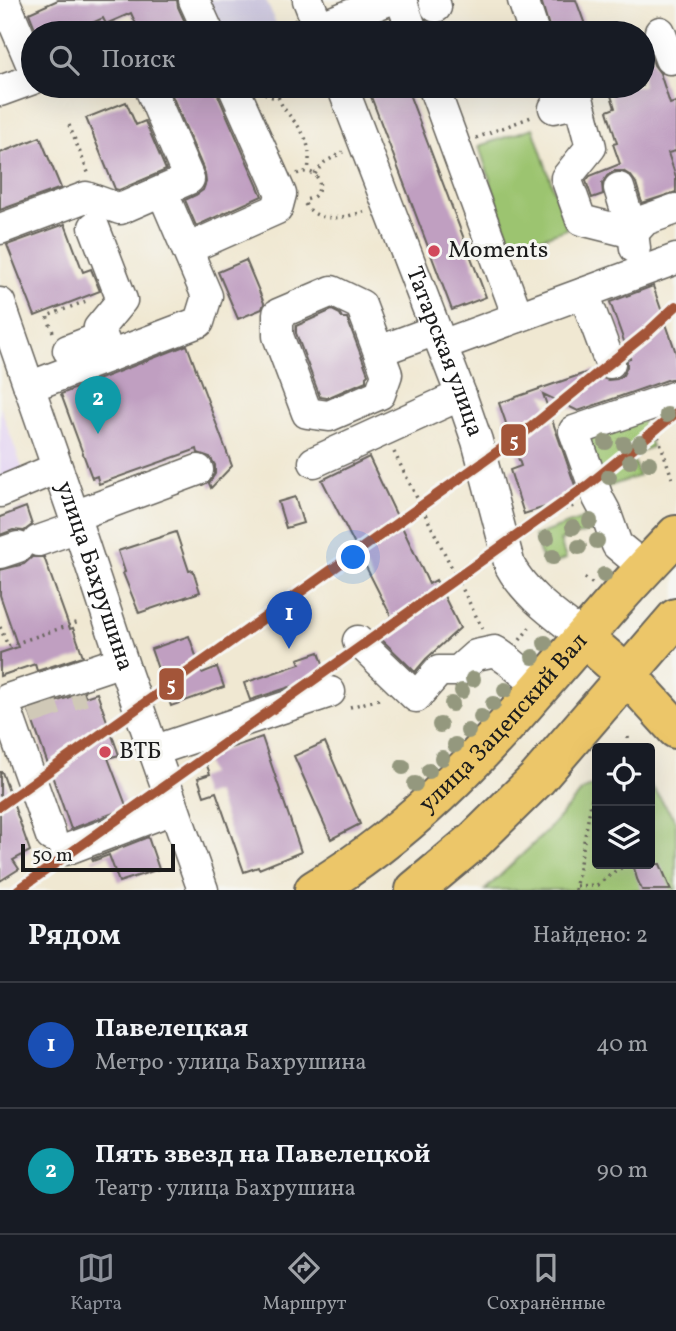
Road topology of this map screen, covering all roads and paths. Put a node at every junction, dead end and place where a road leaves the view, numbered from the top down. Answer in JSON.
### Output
{"nodes":[{"id":1,"x":4,"y":0,"type":"edge"},
{"id":2,"x":194,"y":0,"type":"edge"},
{"id":3,"x":389,"y":0,"type":"edge"},
{"id":4,"x":401,"y":0,"type":"edge"},
{"id":5,"x":523,"y":0,"type":"edge"},
{"id":6,"x":204,"y":21,"type":"edge"},
{"id":7,"x":320,"y":21,"type":"edge"},
{"id":8,"x":409,"y":21,"type":"edge"},
{"id":9,"x":530,"y":21,"type":"edge"},
{"id":10,"x":21,"y":40,"type":"edge"},
{"id":11,"x":21,"y":84,"type":"edge"},
{"id":12,"x":0,"y":92,"type":"edge"},
{"id":13,"x":154,"y":98,"type":"edge"},
{"id":14,"x":238,"y":98,"type":"edge"},
{"id":15,"x":278,"y":98,"type":"edge"},
{"id":16,"x":347,"y":98,"type":"edge"},
{"id":17,"x":437,"y":98,"type":"edge"},
{"id":18,"x":554,"y":108,"type":"joint"},
{"id":19,"x":69,"y":125,"type":"dead end"},
{"id":20,"x":455,"y":146,"type":"junction"},
{"id":21,"x":344,"y":152,"type":"dead end"},
{"id":22,"x":308,"y":171,"type":"dead end"},
{"id":23,"x":315,"y":174,"type":"dead end"},
{"id":24,"x":94,"y":186,"type":"dead end"},
{"id":25,"x":619,"y":188,"type":"dead end"},
{"id":26,"x":162,"y":191,"type":"junction"},
{"id":27,"x":303,"y":200,"type":"dead end"},
{"id":28,"x":676,"y":209,"type":"edge"},
{"id":29,"x":366,"y":211,"type":"dead end"},
{"id":30,"x":94,"y":227,"type":"dead end"},
{"id":31,"x":0,"y":229,"type":"edge"},
{"id":32,"x":633,"y":233,"type":"junction"},
{"id":33,"x":187,"y":249,"type":"junction"},
{"id":34,"x":676,"y":259,"type":"edge"},
{"id":35,"x":638,"y":273,"type":"junction"},
{"id":36,"x":584,"y":293,"type":"junction"},
{"id":37,"x":93,"y":299,"type":"dead end"},
{"id":38,"x":0,"y":303,"type":"edge"},
{"id":39,"x":518,"y":317,"type":"junction"},
{"id":40,"x":439,"y":337,"type":"junction"},
{"id":41,"x":61,"y":342,"type":"joint"},
{"id":42,"x":106,"y":346,"type":"junction"},
{"id":43,"x":379,"y":351,"type":"dead end"},
{"id":44,"x":610,"y":363,"type":"dead end"},
{"id":45,"x":29,"y":387,"type":"junction"},
{"id":46,"x":461,"y":395,"type":"junction"},
{"id":47,"x":676,"y":396,"type":"edge"},
{"id":48,"x":648,"y":405,"type":"junction"},
{"id":49,"x":382,"y":430,"type":"junction"},
{"id":50,"x":314,"y":461,"type":"dead end"},
{"id":51,"x":57,"y":468,"type":"junction"},
{"id":52,"x":198,"y":470,"type":"dead end"},
{"id":53,"x":672,"y":478,"type":"dead end"},
{"id":54,"x":0,"y":492,"type":"edge"},
{"id":55,"x":598,"y":498,"type":"junction"},
{"id":56,"x":76,"y":521,"type":"junction"},
{"id":57,"x":519,"y":525,"type":"dead end"},
{"id":58,"x":676,"y":536,"type":"edge"},
{"id":59,"x":19,"y":547,"type":"edge"},
{"id":60,"x":645,"y":568,"type":"junction"},
{"id":61,"x":676,"y":618,"type":"edge"},
{"id":62,"x":535,"y":619,"type":"dead end"},
{"id":63,"x":79,"y":622,"type":"dead end"},
{"id":64,"x":0,"y":627,"type":"edge"},
{"id":65,"x":584,"y":638,"type":"junction"},
{"id":66,"x":358,"y":641,"type":"dead end"},
{"id":67,"x":501,"y":650,"type":"junction"},
{"id":68,"x":124,"y":668,"type":"junction"},
{"id":69,"x":627,"y":676,"type":"junction"},
{"id":70,"x":541,"y":688,"type":"junction"},
{"id":71,"x":409,"y":690,"type":"junction"},
{"id":72,"x":83,"y":691,"type":"tunnel mouth"},
{"id":73,"x":330,"y":692,"type":"joint"},
{"id":74,"x":11,"y":712,"type":"edge"},
{"id":75,"x":676,"y":729,"type":"edge"},
{"id":76,"x":628,"y":737,"type":"dead end"},
{"id":77,"x":629,"y":743,"type":"edge"},
{"id":78,"x":153,"y":751,"type":"junction"},
{"id":79,"x":592,"y":799,"type":"edge"},
{"id":80,"x":173,"y":809,"type":"junction"},
{"id":81,"x":619,"y":869,"type":"edge"},
{"id":82,"x":597,"y":885,"type":"junction"},
{"id":83,"x":576,"y":888,"type":"edge"},
{"id":84,"x":203,"y":890,"type":"edge"},
{"id":85,"x":314,"y":890,"type":"edge"},
{"id":86,"x":415,"y":890,"type":"edge"},
{"id":87,"x":601,"y":890,"type":"edge"}],
"edges":[{"from":1,"to":10,"type":"street"},
{"from":2,"to":6,"type":"street"},
{"from":3,"to":7,"type":"street"},
{"from":4,"to":8,"type":"street"},
{"from":5,"to":9,"type":"street"},
{"from":11,"to":12,"type":"street"},
{"from":13,"to":26,"type":"street"},
{"from":14,"to":33,"type":"street"},
{"from":15,"to":22,"type":"path"},
{"from":16,"to":40,"type":"street","name":"Татарская улица"},
{"from":17,"to":20,"type":"street"},
{"from":18,"to":20,"type":"path"},
{"from":18,"to":32,"type":"street"},
{"from":19,"to":24,"type":"path"},
{"from":20,"to":39,"type":"street"},
{"from":21,"to":23,"type":"path"},
{"from":25,"to":32,"type":"street"},
{"from":26,"to":31,"type":"street"},
{"from":26,"to":33,"type":"street"},
{"from":27,"to":29,"type":"path"},
{"from":28,"to":32,"type":"street"},
{"from":30,"to":42,"type":"street"},
{"from":32,"to":35,"type":"street"},
{"from":33,"to":42,"type":"street"},
{"from":34,"to":35,"type":"street"},
{"from":35,"to":36,"type":"street"},
{"from":36,"to":39,"type":"street"},
{"from":36,"to":44,"type":"street"},
{"from":37,"to":41,"type":"path"},
{"from":38,"to":45,"type":"street","name":"улица Бахрушина"},
{"from":39,"to":40,"type":"street"},
{"from":40,"to":43,"type":"street"},
{"from":40,"to":46,"type":"street","name":"Татарская улица"},
{"from":41,"to":42,"type":"street"},
{"from":42,"to":45,"type":"street"},
{"from":45,"to":51,"type":"street","name":"улица Бахрушина"},
{"from":46,"to":49,"type":"street"},
{"from":46,"to":65,"type":"street","name":"Татарская улица"},
{"from":47,"to":48,"type":"street"},
{"from":48,"to":53,"type":"path"},
{"from":48,"to":55,"type":"street"},
{"from":49,"to":50,"type":"street"},
{"from":49,"to":67,"type":"path"},
{"from":51,"to":54,"type":"street"},
{"from":51,"to":56,"type":"street","name":"улица Бахрушина"},
{"from":52,"to":56,"type":"street"},
{"from":55,"to":57,"type":"path"},
{"from":55,"to":60,"type":"street"},
{"from":56,"to":59,"type":"street"},
{"from":56,"to":68,"type":"street","name":"улица Бахрушина"},
{"from":58,"to":60,"type":"main road","name":"улица Зацепский Вал"},
{"from":60,"to":65,"type":"main road","name":"улица Зацепский Вал"},
{"from":61,"to":69,"type":"main road"},
{"from":62,"to":67,"type":"path"},
{"from":63,"to":64,"type":"path"},
{"from":65,"to":69,"type":"main road"},
{"from":65,"to":70,"type":"main road","name":"улица Зацепский Вал"},
{"from":66,"to":71,"type":"street"},
{"from":67,"to":70,"type":"street"},
{"from":67,"to":71,"type":"street"},
{"from":68,"to":72,"type":"street"},
{"from":68,"to":74,"type":"street"},
{"from":68,"to":78,"type":"street","name":"улица Бахрушина"},
{"from":69,"to":75,"type":"main road"},
{"from":69,"to":86,"type":"main road"},
{"from":70,"to":85,"type":"main road","name":"улица Зацепский Вал"},
{"from":71,"to":73,"type":"path"},
{"from":73,"to":78,"type":"street"},
{"from":74,"to":80,"type":"street"},
{"from":76,"to":77,"type":"path"},
{"from":78,"to":80,"type":"street","name":"улица Бахрушина"},
{"from":79,"to":83,"type":"path"},
{"from":80,"to":84,"type":"street","name":"улица Бахрушина"},
{"from":81,"to":82,"type":"path"},
{"from":82,"to":83,"type":"path"},
{"from":82,"to":87,"type":"path"}]}
